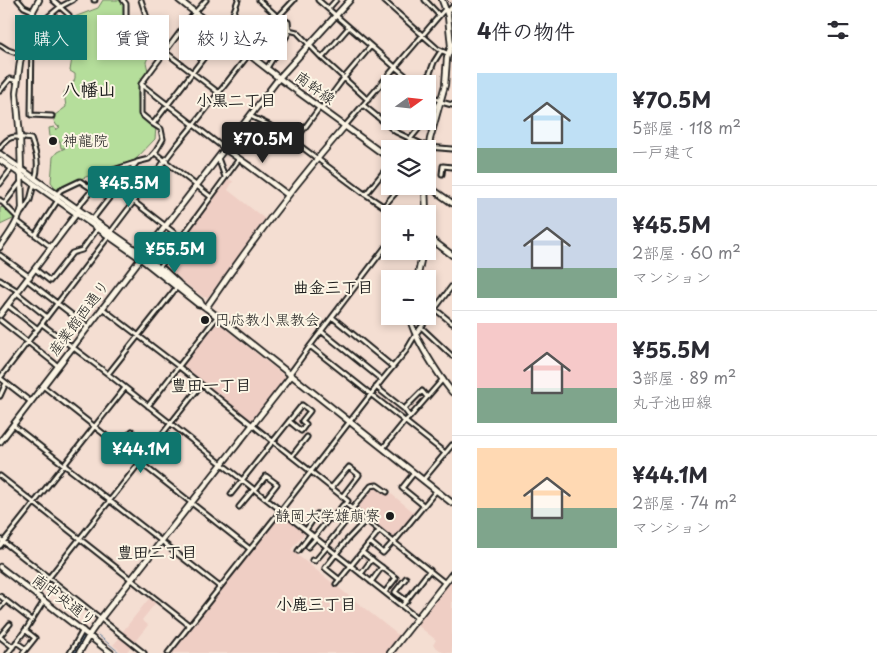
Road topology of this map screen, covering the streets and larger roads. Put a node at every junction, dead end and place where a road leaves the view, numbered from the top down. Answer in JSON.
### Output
{"nodes":[{"id":1,"x":18,"y":0,"type":"edge"},
{"id":2,"x":39,"y":0,"type":"edge"},
{"id":3,"x":54,"y":0,"type":"edge"},
{"id":4,"x":72,"y":0,"type":"edge"},
{"id":5,"x":123,"y":0,"type":"edge"},
{"id":6,"x":141,"y":0,"type":"edge"},
{"id":7,"x":179,"y":0,"type":"edge"},
{"id":8,"x":206,"y":0,"type":"edge"},
{"id":9,"x":238,"y":0,"type":"edge"},
{"id":10,"x":294,"y":0,"type":"edge"},
{"id":11,"x":318,"y":0,"type":"edge"},
{"id":12,"x":336,"y":0,"type":"edge"},
{"id":13,"x":350,"y":0,"type":"edge"},
{"id":14,"x":383,"y":0,"type":"edge"},
{"id":15,"x":425,"y":0,"type":"edge"},
{"id":16,"x":442,"y":0,"type":"edge"},
{"id":17,"x":262,"y":1,"type":"edge"},
{"id":18,"x":60,"y":7,"type":"junction"},
{"id":19,"x":452,"y":8,"type":"edge"},
{"id":20,"x":328,"y":9,"type":"junction"},
{"id":21,"x":446,"y":10,"type":"junction"},
{"id":22,"x":33,"y":11,"type":"junction"},
{"id":23,"x":195,"y":13,"type":"junction"},
{"id":24,"x":33,"y":15,"type":"edge"},
{"id":25,"x":51,"y":15,"type":"edge"},
{"id":26,"x":69,"y":15,"type":"dead end"},
{"id":27,"x":126,"y":15,"type":"edge"},
{"id":28,"x":146,"y":15,"type":"edge"},
{"id":29,"x":198,"y":15,"type":"edge"},
{"id":30,"x":232,"y":15,"type":"edge"},
{"id":31,"x":276,"y":15,"type":"edge"},
{"id":32,"x":280,"y":15,"type":"edge"},
{"id":33,"x":439,"y":15,"type":"junction"},
{"id":34,"x":336,"y":16,"type":"junction"},
{"id":35,"x":287,"y":22,"type":"edge"},
{"id":36,"x":349,"y":28,"type":"junction"},
{"id":37,"x":289,"y":30,"type":"junction"},
{"id":38,"x":422,"y":35,"type":"junction"},
{"id":39,"x":452,"y":43,"type":"edge"},
{"id":40,"x":0,"y":45,"type":"edge"},
{"id":41,"x":309,"y":45,"type":"junction"},
{"id":42,"x":371,"y":46,"type":"junction"},
{"id":43,"x":169,"y":47,"type":"edge"},
{"id":44,"x":441,"y":51,"type":"junction"},
{"id":45,"x":450,"y":51,"type":"edge"},
{"id":46,"x":15,"y":52,"type":"edge"},
{"id":47,"x":169,"y":55,"type":"edge"},
{"id":48,"x":322,"y":58,"type":"junction"},
{"id":49,"x":21,"y":60,"type":"edge"},
{"id":50,"x":32,"y":60,"type":"edge"},
{"id":51,"x":159,"y":60,"type":"edge"},
{"id":52,"x":202,"y":60,"type":"edge"},
{"id":53,"x":244,"y":60,"type":"edge"},
{"id":54,"x":257,"y":60,"type":"edge"},
{"id":55,"x":395,"y":67,"type":"junction"},
{"id":56,"x":267,"y":68,"type":"junction"},
{"id":57,"x":192,"y":72,"type":"junction"},
{"id":58,"x":405,"y":75,"type":"edge"},
{"id":59,"x":428,"y":75,"type":"edge"},
{"id":60,"x":280,"y":78,"type":"junction"},
{"id":61,"x":344,"y":78,"type":"junction"},
{"id":62,"x":17,"y":81,"type":"junction"},
{"id":63,"x":141,"y":84,"type":"junction"},
{"id":64,"x":0,"y":91,"type":"edge"},
{"id":65,"x":219,"y":93,"type":"junction"},
{"id":66,"x":436,"y":99,"type":"edge"},
{"id":67,"x":368,"y":100,"type":"junction"},
{"id":68,"x":440,"y":102,"type":"junction"},
{"id":69,"x":168,"y":104,"type":"junction"},
{"id":70,"x":363,"y":105,"type":"junction"},
{"id":71,"x":452,"y":105,"type":"edge"},
{"id":72,"x":436,"y":107,"type":"edge"},
{"id":73,"x":321,"y":108,"type":"junction"},
{"id":74,"x":52,"y":116,"type":"dead end"},
{"id":75,"x":250,"y":116,"type":"junction"},
{"id":76,"x":153,"y":124,"type":"junction"},
{"id":77,"x":193,"y":124,"type":"junction"},
{"id":78,"x":346,"y":126,"type":"junction"},
{"id":79,"x":418,"y":130,"type":"edge"},
{"id":80,"x":20,"y":137,"type":"junction"},
{"id":81,"x":410,"y":139,"type":"joint"},
{"id":82,"x":430,"y":140,"type":"edge"},
{"id":83,"x":295,"y":142,"type":"junction"},
{"id":84,"x":0,"y":148,"type":"edge"},
{"id":85,"x":225,"y":149,"type":"junction"},
{"id":86,"x":452,"y":149,"type":"edge"},
{"id":87,"x":436,"y":150,"type":"edge"},
{"id":88,"x":381,"y":152,"type":"edge"},
{"id":89,"x":154,"y":153,"type":"junction"},
{"id":90,"x":0,"y":154,"type":"edge"},
{"id":91,"x":218,"y":158,"type":"junction"},
{"id":92,"x":239,"y":159,"type":"junction"},
{"id":93,"x":317,"y":159,"type":"junction"},
{"id":94,"x":0,"y":160,"type":"edge"},
{"id":95,"x":165,"y":161,"type":"junction"},
{"id":96,"x":136,"y":162,"type":"junction"},
{"id":97,"x":452,"y":167,"type":"edge"},
{"id":98,"x":12,"y":168,"type":"junction"},
{"id":99,"x":21,"y":172,"type":"junction"},
{"id":100,"x":442,"y":174,"type":"dead end"},
{"id":101,"x":381,"y":175,"type":"edge"},
{"id":102,"x":102,"y":177,"type":"junction"},
{"id":103,"x":226,"y":177,"type":"junction"},
{"id":104,"x":35,"y":181,"type":"junction"},
{"id":105,"x":21,"y":182,"type":"junction"},
{"id":106,"x":0,"y":184,"type":"edge"},
{"id":107,"x":196,"y":186,"type":"junction"},
{"id":108,"x":117,"y":188,"type":"junction"},
{"id":109,"x":92,"y":189,"type":"junction"},
{"id":110,"x":436,"y":193,"type":"edge"},
{"id":111,"x":366,"y":194,"type":"junction"},
{"id":112,"x":288,"y":195,"type":"junction"},
{"id":113,"x":394,"y":195,"type":"edge"},
{"id":114,"x":211,"y":196,"type":"junction"},
{"id":115,"x":57,"y":197,"type":"junction"},
{"id":116,"x":0,"y":200,"type":"edge"},
{"id":117,"x":135,"y":202,"type":"junction"},
{"id":118,"x":452,"y":203,"type":"edge"},
{"id":119,"x":4,"y":204,"type":"junction"},
{"id":120,"x":382,"y":205,"type":"edge"},
{"id":121,"x":385,"y":205,"type":"edge"},
{"id":122,"x":77,"y":211,"type":"junction"},
{"id":123,"x":18,"y":218,"type":"junction"},
{"id":124,"x":92,"y":221,"type":"junction"},
{"id":125,"x":166,"y":226,"type":"junction"},
{"id":126,"x":98,"y":228,"type":"junction"},
{"id":127,"x":110,"y":234,"type":"junction"},
{"id":128,"x":34,"y":235,"type":"junction"},
{"id":129,"x":182,"y":238,"type":"junction"},
{"id":130,"x":436,"y":243,"type":"edge"},
{"id":131,"x":0,"y":247,"type":"edge"},
{"id":132,"x":52,"y":247,"type":"junction"},
{"id":133,"x":381,"y":253,"type":"edge"},
{"id":134,"x":0,"y":255,"type":"edge"},
{"id":135,"x":452,"y":255,"type":"edge"},
{"id":136,"x":142,"y":257,"type":"junction"},
{"id":137,"x":159,"y":268,"type":"junction"},
{"id":138,"x":35,"y":270,"type":"junction"},
{"id":139,"x":28,"y":278,"type":"junction"},
{"id":140,"x":0,"y":280,"type":"edge"},
{"id":141,"x":179,"y":286,"type":"junction"},
{"id":142,"x":452,"y":286,"type":"edge"},
{"id":143,"x":18,"y":292,"type":"junction"},
{"id":144,"x":58,"y":303,"type":"junction"},
{"id":145,"x":8,"y":305,"type":"junction"},
{"id":146,"x":102,"y":308,"type":"junction"},
{"id":147,"x":206,"y":308,"type":"junction"},
{"id":148,"x":436,"y":308,"type":"edge"},
{"id":149,"x":436,"y":310,"type":"edge"},
{"id":150,"x":0,"y":315,"type":"edge"},
{"id":151,"x":47,"y":317,"type":"junction"},
{"id":152,"x":217,"y":317,"type":"junction"},
{"id":153,"x":332,"y":317,"type":"junction"},
{"id":154,"x":0,"y":320,"type":"edge"},
{"id":155,"x":42,"y":324,"type":"junction"},
{"id":156,"x":452,"y":324,"type":"edge"},
{"id":157,"x":412,"y":325,"type":"edge"},
{"id":158,"x":88,"y":327,"type":"junction"},
{"id":159,"x":421,"y":327,"type":"joint"},
{"id":160,"x":38,"y":329,"type":"junction"},
{"id":161,"x":321,"y":331,"type":"junction"},
{"id":162,"x":416,"y":334,"type":"junction"},
{"id":163,"x":138,"y":335,"type":"junction"},
{"id":164,"x":28,"y":342,"type":"junction"},
{"id":165,"x":310,"y":346,"type":"junction"},
{"id":166,"x":73,"y":347,"type":"junction"},
{"id":167,"x":452,"y":356,"type":"edge"},
{"id":168,"x":58,"y":366,"type":"junction"},
{"id":169,"x":178,"y":366,"type":"junction"},
{"id":170,"x":393,"y":367,"type":"junction"},
{"id":171,"x":108,"y":374,"type":"junction"},
{"id":172,"x":290,"y":375,"type":"junction"},
{"id":173,"x":0,"y":378,"type":"edge"},
{"id":174,"x":443,"y":379,"type":"junction"},
{"id":175,"x":382,"y":380,"type":"junction"},
{"id":176,"x":6,"y":383,"type":"junction"},
{"id":177,"x":201,"y":385,"type":"junction"},
{"id":178,"x":43,"y":386,"type":"junction"},
{"id":179,"x":125,"y":388,"type":"junction"},
{"id":180,"x":376,"y":388,"type":"junction"},
{"id":181,"x":452,"y":392,"type":"edge"},
{"id":182,"x":371,"y":394,"type":"junction"},
{"id":183,"x":0,"y":396,"type":"edge"},
{"id":184,"x":427,"y":397,"type":"junction"},
{"id":185,"x":31,"y":402,"type":"junction"},
{"id":186,"x":148,"y":406,"type":"junction"},
{"id":187,"x":404,"y":409,"type":"junction"},
{"id":188,"x":410,"y":417,"type":"junction"},
{"id":189,"x":405,"y":421,"type":"junction"},
{"id":190,"x":288,"y":422,"type":"junction"},
{"id":191,"x":350,"y":422,"type":"junction"},
{"id":192,"x":171,"y":424,"type":"junction"},
{"id":193,"x":13,"y":425,"type":"junction"},
{"id":194,"x":252,"y":425,"type":"junction"},
{"id":195,"x":95,"y":426,"type":"junction"},
{"id":196,"x":132,"y":431,"type":"dead end"},
{"id":197,"x":307,"y":437,"type":"dead end"},
{"id":198,"x":0,"y":441,"type":"edge"},
{"id":199,"x":272,"y":441,"type":"junction"},
{"id":200,"x":452,"y":445,"type":"edge"},
{"id":201,"x":120,"y":446,"type":"junction"},
{"id":202,"x":383,"y":448,"type":"junction"},
{"id":203,"x":446,"y":453,"type":"junction"},
{"id":204,"x":292,"y":456,"type":"junction"},
{"id":205,"x":140,"y":462,"type":"junction"},
{"id":206,"x":64,"y":464,"type":"junction"},
{"id":207,"x":222,"y":464,"type":"junction"},
{"id":208,"x":311,"y":471,"type":"junction"},
{"id":209,"x":414,"y":473,"type":"junction"},
{"id":210,"x":0,"y":476,"type":"edge"},
{"id":211,"x":242,"y":480,"type":"junction"},
{"id":212,"x":423,"y":480,"type":"junction"},
{"id":213,"x":331,"y":488,"type":"junction"},
{"id":214,"x":254,"y":489,"type":"junction"},
{"id":215,"x":436,"y":491,"type":"junction"},
{"id":216,"x":387,"y":492,"type":"dead end"},
{"id":217,"x":231,"y":494,"type":"dead end"},
{"id":218,"x":342,"y":497,"type":"junction"},
{"id":219,"x":266,"y":498,"type":"junction"},
{"id":220,"x":110,"y":500,"type":"junction"},
{"id":221,"x":34,"y":503,"type":"junction"},
{"id":222,"x":192,"y":503,"type":"junction"},
{"id":223,"x":452,"y":503,"type":"edge"},
{"id":224,"x":346,"y":504,"type":"junction"},
{"id":225,"x":424,"y":505,"type":"junction"},
{"id":226,"x":239,"y":508,"type":"dead end"},
{"id":227,"x":281,"y":510,"type":"junction"},
{"id":228,"x":353,"y":510,"type":"junction"},
{"id":229,"x":332,"y":519,"type":"dead end"},
{"id":230,"x":366,"y":520,"type":"junction"},
{"id":231,"x":306,"y":530,"type":"junction"},
{"id":232,"x":379,"y":531,"type":"junction"},
{"id":233,"x":314,"y":536,"type":"junction"},
{"id":234,"x":79,"y":539,"type":"junction"},
{"id":235,"x":2,"y":540,"type":"edge"},
{"id":236,"x":161,"y":541,"type":"junction"},
{"id":237,"x":370,"y":542,"type":"junction"},
{"id":238,"x":393,"y":542,"type":"junction"},
{"id":239,"x":0,"y":546,"type":"edge"},
{"id":240,"x":326,"y":546,"type":"junction"},
{"id":241,"x":308,"y":547,"type":"dead end"},
{"id":242,"x":250,"y":549,"type":"junction"},
{"id":243,"x":298,"y":551,"type":"dead end"},
{"id":244,"x":362,"y":552,"type":"junction"},
{"id":245,"x":336,"y":554,"type":"junction"},
{"id":246,"x":372,"y":559,"type":"junction"},
{"id":247,"x":312,"y":560,"type":"dead end"},
{"id":248,"x":351,"y":566,"type":"junction"},
{"id":249,"x":0,"y":567,"type":"edge"},
{"id":250,"x":382,"y":567,"type":"junction"},
{"id":251,"x":430,"y":570,"type":"junction"},
{"id":252,"x":361,"y":574,"type":"junction"},
{"id":253,"x":452,"y":574,"type":"edge"},
{"id":254,"x":49,"y":578,"type":"junction"},
{"id":255,"x":406,"y":578,"type":"dead end"},
{"id":256,"x":131,"y":580,"type":"junction"},
{"id":257,"x":340,"y":580,"type":"junction"},
{"id":258,"x":371,"y":582,"type":"junction"},
{"id":259,"x":445,"y":583,"type":"junction"},
{"id":260,"x":336,"y":584,"type":"dead end"},
{"id":261,"x":220,"y":587,"type":"junction"},
{"id":262,"x":385,"y":592,"type":"junction"},
{"id":263,"x":36,"y":594,"type":"junction"},
{"id":264,"x":0,"y":596,"type":"edge"},
{"id":265,"x":6,"y":601,"type":"junction"},
{"id":266,"x":44,"y":601,"type":"junction"},
{"id":267,"x":407,"y":601,"type":"junction"},
{"id":268,"x":402,"y":606,"type":"junction"},
{"id":269,"x":0,"y":608,"type":"edge"},
{"id":270,"x":101,"y":618,"type":"junction"},
{"id":271,"x":417,"y":618,"type":"junction"},
{"id":272,"x":32,"y":620,"type":"junction"},
{"id":273,"x":10,"y":624,"type":"dead end"},
{"id":274,"x":190,"y":626,"type":"junction"},
{"id":275,"x":25,"y":630,"type":"junction"},
{"id":276,"x":83,"y":630,"type":"junction"},
{"id":277,"x":89,"y":635,"type":"junction"},
{"id":278,"x":0,"y":637,"type":"edge"},
{"id":279,"x":16,"y":642,"type":"junction"},
{"id":280,"x":13,"y":646,"type":"junction"},
{"id":281,"x":25,"y":651,"type":"edge"},
{"id":282,"x":392,"y":652,"type":"edge"},
{"id":283,"x":8,"y":653,"type":"edge"},
{"id":284,"x":70,"y":653,"type":"edge"},
{"id":285,"x":79,"y":653,"type":"edge"},
{"id":286,"x":112,"y":653,"type":"edge"},
{"id":287,"x":144,"y":653,"type":"edge"},
{"id":288,"x":168,"y":653,"type":"edge"}],
"edges":[{"from":1,"to":22,"type":"street"},
{"from":2,"to":22,"type":"street"},
{"from":3,"to":18,"type":"street"},
{"from":4,"to":18,"type":"street"},
{"from":5,"to":27,"type":"street"},
{"from":6,"to":28,"type":"street"},
{"from":7,"to":23,"type":"street","name":"南幹線"},
{"from":8,"to":23,"type":"street"},
{"from":9,"to":30,"type":"street"},
{"from":10,"to":32,"type":"street"},
{"from":11,"to":20,"type":"street"},
{"from":12,"to":20,"type":"street"},
{"from":13,"to":34,"type":"street","name":"産業館西通り"},
{"from":14,"to":38,"type":"street"},
{"from":15,"to":33,"type":"street"},
{"from":16,"to":21,"type":"street"},
{"from":17,"to":31,"type":"street"},
{"from":18,"to":25,"type":"street"},
{"from":18,"to":26,"type":"street"},
{"from":19,"to":21,"type":"street"},
{"from":20,"to":34,"type":"street"},
{"from":21,"to":33,"type":"street"},
{"from":21,"to":39,"type":"street"},
{"from":22,"to":24,"type":"street"},
{"from":23,"to":29,"type":"street","name":"南幹線"},
{"from":23,"to":43,"type":"street"},
{"from":33,"to":38,"type":"street"},
{"from":34,"to":36,"type":"street"},
{"from":34,"to":41,"type":"street","name":"産業館西通り"},
{"from":35,"to":37,"type":"street"},
{"from":36,"to":42,"type":"street"},
{"from":36,"to":48,"type":"street"},
{"from":37,"to":41,"type":"street"},
{"from":37,"to":56,"type":"street"},
{"from":38,"to":44,"type":"street"},
{"from":38,"to":55,"type":"street"},
{"from":39,"to":45,"type":"street"},
{"from":40,"to":46,"type":"street"},
{"from":41,"to":48,"type":"street"},
{"from":41,"to":60,"type":"street","name":"産業館西通り"},
{"from":42,"to":55,"type":"street"},
{"from":42,"to":61,"type":"street"},
{"from":44,"to":45,"type":"street"},
{"from":44,"to":59,"type":"street"},
{"from":45,"to":68,"type":"street"},
{"from":47,"to":57,"type":"street"},
{"from":48,"to":61,"type":"street"},
{"from":49,"to":62,"type":"street"},
{"from":50,"to":74,"type":"street"},
{"from":51,"to":63,"type":"street"},
{"from":52,"to":57,"type":"street"},
{"from":53,"to":65,"type":"street"},
{"from":54,"to":56,"type":"street","name":"南幹線"},
{"from":55,"to":58,"type":"street"},
{"from":55,"to":67,"type":"street"},
{"from":56,"to":60,"type":"street","name":"南幹線"},
{"from":57,"to":65,"type":"street"},
{"from":57,"to":69,"type":"street"},
{"from":60,"to":73,"type":"street","name":"南幹線"},
{"from":60,"to":75,"type":"street","name":"産業館西通り"},
{"from":61,"to":67,"type":"street"},
{"from":61,"to":73,"type":"street"},
{"from":62,"to":64,"type":"street"},
{"from":62,"to":80,"type":"street"},
{"from":63,"to":69,"type":"street"},
{"from":63,"to":76,"type":"street"},
{"from":65,"to":77,"type":"street"},
{"from":66,"to":68,"type":"street"},
{"from":67,"to":70,"type":"street"},
{"from":68,"to":71,"type":"street"},
{"from":68,"to":72,"type":"street"},
{"from":68,"to":82,"type":"street"},
{"from":69,"to":76,"type":"street"},
{"from":69,"to":77,"type":"street"},
{"from":70,"to":78,"type":"street"},
{"from":70,"to":81,"type":"street"},
{"from":73,"to":78,"type":"street","name":"南幹線"},
{"from":73,"to":83,"type":"street"},
{"from":75,"to":83,"type":"street"},
{"from":75,"to":85,"type":"street","name":"産業館西通り"},
{"from":76,"to":89,"type":"street"},
{"from":77,"to":85,"type":"street"},
{"from":77,"to":95,"type":"street"},
{"from":78,"to":88,"type":"street","name":"南幹線"},
{"from":78,"to":93,"type":"street"},
{"from":79,"to":81,"type":"street"},
{"from":80,"to":84,"type":"street"},
{"from":80,"to":99,"type":"street"},
{"from":80,"to":104,"type":"street"},
{"from":83,"to":93,"type":"street"},
{"from":85,"to":91,"type":"street","name":"産業館西通り"},
{"from":85,"to":92,"type":"street"},
{"from":86,"to":87,"type":"street"},
{"from":89,"to":95,"type":"street"},
{"from":89,"to":96,"type":"street"},
{"from":90,"to":99,"type":"street"},
{"from":91,"to":103,"type":"street"},
{"from":91,"to":107,"type":"street","name":"産業館西通り"},
{"from":92,"to":103,"type":"street"},
{"from":92,"to":112,"type":"street"},
{"from":93,"to":111,"type":"street"},
{"from":93,"to":112,"type":"street"},
{"from":94,"to":98,"type":"street"},
{"from":95,"to":107,"type":"street"},
{"from":95,"to":117,"type":"street"},
{"from":96,"to":102,"type":"street"},
{"from":96,"to":108,"type":"street"},
{"from":97,"to":100,"type":"street"},
{"from":98,"to":99,"type":"street"},
{"from":98,"to":106,"type":"street"},
{"from":99,"to":104,"type":"street"},
{"from":99,"to":105,"type":"street"},
{"from":101,"to":111,"type":"street"},
{"from":102,"to":108,"type":"street"},
{"from":102,"to":109,"type":"street"},
{"from":103,"to":114,"type":"street"},
{"from":104,"to":115,"type":"street"},
{"from":104,"to":123,"type":"street"},
{"from":105,"to":119,"type":"street"},
{"from":105,"to":123,"type":"street"},
{"from":107,"to":114,"type":"street"},
{"from":107,"to":125,"type":"street","name":"産業館西通り"},
{"from":108,"to":117,"type":"street"},
{"from":108,"to":124,"type":"street"},
{"from":109,"to":115,"type":"street"},
{"from":109,"to":122,"type":"street"},
{"from":110,"to":118,"type":"street"},
{"from":111,"to":120,"type":"street"},
{"from":112,"to":147,"type":"street"},
{"from":113,"to":121,"type":"street"},
{"from":114,"to":129,"type":"street"},
{"from":115,"to":122,"type":"street"},
{"from":115,"to":128,"type":"street"},
{"from":116,"to":119,"type":"street"},
{"from":117,"to":125,"type":"street"},
{"from":117,"to":127,"type":"street"},
{"from":119,"to":123,"type":"street"},
{"from":122,"to":124,"type":"street"},
{"from":122,"to":132,"type":"street"},
{"from":123,"to":128,"type":"street"},
{"from":123,"to":131,"type":"street"},
{"from":124,"to":126,"type":"street"},
{"from":124,"to":127,"type":"street"},
{"from":125,"to":129,"type":"street"},
{"from":125,"to":136,"type":"street","name":"産業館西通り"},
{"from":126,"to":127,"type":"street"},
{"from":126,"to":138,"type":"street"},
{"from":127,"to":136,"type":"street"},
{"from":127,"to":144,"type":"street"},
{"from":128,"to":132,"type":"street"},
{"from":129,"to":137,"type":"street"},
{"from":130,"to":135,"type":"street"},
{"from":132,"to":138,"type":"street"},
{"from":133,"to":153,"type":"street"},
{"from":134,"to":139,"type":"street"},
{"from":136,"to":137,"type":"street"},
{"from":136,"to":141,"type":"street"},
{"from":136,"to":146,"type":"street","name":"産業館西通り"},
{"from":137,"to":141,"type":"street"},
{"from":138,"to":139,"type":"street"},
{"from":139,"to":143,"type":"street"},
{"from":139,"to":144,"type":"street"},
{"from":140,"to":143,"type":"street"},
{"from":141,"to":147,"type":"street"},
{"from":141,"to":163,"type":"street"},
{"from":142,"to":148,"type":"street"},
{"from":143,"to":145,"type":"street"},
{"from":143,"to":151,"type":"street"},
{"from":144,"to":151,"type":"street"},
{"from":144,"to":158,"type":"street"},
{"from":145,"to":150,"type":"street"},
{"from":145,"to":160,"type":"street"},
{"from":146,"to":158,"type":"street","name":"産業館西通り"},
{"from":146,"to":163,"type":"street"},
{"from":147,"to":152,"type":"street"},
{"from":149,"to":156,"type":"street"},
{"from":151,"to":155,"type":"street"},
{"from":152,"to":169,"type":"street"},
{"from":152,"to":172,"type":"street"},
{"from":153,"to":161,"type":"street"},
{"from":153,"to":170,"type":"street"},
{"from":154,"to":164,"type":"street"},
{"from":155,"to":160,"type":"street"},
{"from":155,"to":166,"type":"street"},
{"from":157,"to":162,"type":"street"},
{"from":158,"to":166,"type":"street","name":"産業館西通り"},
{"from":159,"to":162,"type":"street"},
{"from":159,"to":167,"type":"street"},
{"from":160,"to":164,"type":"street"},
{"from":161,"to":165,"type":"street"},
{"from":161,"to":175,"type":"street"},
{"from":162,"to":170,"type":"street"},
{"from":162,"to":174,"type":"street"},
{"from":163,"to":169,"type":"street"},
{"from":163,"to":171,"type":"street"},
{"from":164,"to":168,"type":"street"},
{"from":164,"to":173,"type":"street"},
{"from":165,"to":172,"type":"street"},
{"from":165,"to":182,"type":"street"},
{"from":166,"to":168,"type":"street","name":"産業館西通り"},
{"from":166,"to":171,"type":"street"},
{"from":168,"to":178,"type":"street","name":"産業館西通り"},
{"from":169,"to":177,"type":"street"},
{"from":169,"to":186,"type":"street"},
{"from":170,"to":175,"type":"street"},
{"from":171,"to":179,"type":"street"},
{"from":172,"to":191,"type":"street"},
{"from":172,"to":194,"type":"street"},
{"from":173,"to":176,"type":"street"},
{"from":174,"to":181,"type":"street"},
{"from":174,"to":184,"type":"street"},
{"from":175,"to":180,"type":"street"},
{"from":176,"to":183,"type":"street"},
{"from":176,"to":185,"type":"street"},
{"from":177,"to":192,"type":"street"},
{"from":177,"to":194,"type":"street"},
{"from":178,"to":185,"type":"street","name":"産業館西通り"},
{"from":178,"to":195,"type":"street"},
{"from":179,"to":186,"type":"street"},
{"from":179,"to":195,"type":"street"},
{"from":180,"to":182,"type":"street"},
{"from":180,"to":187,"type":"street"},
{"from":182,"to":189,"type":"street"},
{"from":182,"to":191,"type":"street"},
{"from":184,"to":187,"type":"street"},
{"from":184,"to":188,"type":"street"},
{"from":185,"to":193,"type":"street","name":"産業館西通り"},
{"from":186,"to":192,"type":"street"},
{"from":187,"to":188,"type":"street"},
{"from":188,"to":189,"type":"street"},
{"from":189,"to":202,"type":"street"},
{"from":189,"to":203,"type":"street"},
{"from":190,"to":190,"type":"street"},
{"from":190,"to":199,"type":"street"},
{"from":191,"to":202,"type":"street"},
{"from":191,"to":208,"type":"street"},
{"from":192,"to":205,"type":"street"},
{"from":192,"to":207,"type":"street"},
{"from":193,"to":198,"type":"street","name":"産業館西通り"},
{"from":193,"to":206,"type":"street"},
{"from":194,"to":199,"type":"street"},
{"from":194,"to":207,"type":"street"},
{"from":195,"to":201,"type":"street"},
{"from":195,"to":206,"type":"street"},
{"from":196,"to":201,"type":"street"},
{"from":197,"to":204,"type":"street"},
{"from":199,"to":204,"type":"street"},
{"from":199,"to":211,"type":"street"},
{"from":200,"to":203,"type":"street"},
{"from":201,"to":205,"type":"street"},
{"from":202,"to":209,"type":"street"},
{"from":203,"to":212,"type":"street"},
{"from":204,"to":208,"type":"street"},
{"from":205,"to":220,"type":"street"},
{"from":205,"to":222,"type":"street"},
{"from":206,"to":220,"type":"street"},
{"from":206,"to":221,"type":"street"},
{"from":207,"to":211,"type":"street"},
{"from":207,"to":222,"type":"street"},
{"from":208,"to":213,"type":"street"},
{"from":208,"to":227,"type":"street"},
{"from":209,"to":212,"type":"street"},
{"from":209,"to":225,"type":"street"},
{"from":210,"to":221,"type":"street"},
{"from":211,"to":214,"type":"street"},
{"from":211,"to":217,"type":"street"},
{"from":212,"to":215,"type":"street"},
{"from":213,"to":218,"type":"street"},
{"from":213,"to":218,"type":"street"},
{"from":214,"to":219,"type":"street"},
{"from":214,"to":219,"type":"street"},
{"from":214,"to":226,"type":"street"},
{"from":215,"to":223,"type":"street"},
{"from":215,"to":225,"type":"street"},
{"from":216,"to":228,"type":"street"},
{"from":218,"to":224,"type":"street"},
{"from":219,"to":227,"type":"street"},
{"from":220,"to":234,"type":"street"},
{"from":220,"to":236,"type":"street"},
{"from":221,"to":234,"type":"street"},
{"from":221,"to":235,"type":"street"},
{"from":222,"to":236,"type":"street"},
{"from":222,"to":242,"type":"street"},
{"from":224,"to":228,"type":"street"},
{"from":224,"to":229,"type":"street"},
{"from":225,"to":238,"type":"street"},
{"from":227,"to":231,"type":"street"},
{"from":227,"to":242,"type":"street"},
{"from":228,"to":230,"type":"street"},
{"from":228,"to":240,"type":"street"},
{"from":230,"to":232,"type":"street"},
{"from":230,"to":245,"type":"street"},
{"from":231,"to":233,"type":"street"},
{"from":231,"to":233,"type":"street"},
{"from":232,"to":237,"type":"street"},
{"from":232,"to":238,"type":"street"},
{"from":233,"to":240,"type":"street"},
{"from":233,"to":241,"type":"street"},
{"from":233,"to":243,"type":"street"},
{"from":234,"to":254,"type":"street"},
{"from":234,"to":256,"type":"street"},
{"from":235,"to":239,"type":"street"},
{"from":235,"to":254,"type":"street"},
{"from":236,"to":256,"type":"street"},
{"from":236,"to":261,"type":"street"},
{"from":237,"to":238,"type":"street"},
{"from":237,"to":244,"type":"street"},
{"from":238,"to":251,"type":"street"},
{"from":240,"to":245,"type":"street"},
{"from":240,"to":247,"type":"street"},
{"from":242,"to":261,"type":"street"},
{"from":244,"to":246,"type":"street"},
{"from":244,"to":248,"type":"street"},
{"from":245,"to":248,"type":"street"},
{"from":245,"to":257,"type":"street"},
{"from":246,"to":250,"type":"street"},
{"from":246,"to":252,"type":"street"},
{"from":248,"to":252,"type":"street"},
{"from":248,"to":257,"type":"street"},
{"from":249,"to":263,"type":"street","name":"南中央通り"},
{"from":250,"to":258,"type":"street"},
{"from":250,"to":262,"type":"street"},
{"from":251,"to":259,"type":"street"},
{"from":251,"to":267,"type":"street"},
{"from":252,"to":258,"type":"street"},
{"from":253,"to":259,"type":"street"},
{"from":254,"to":263,"type":"street"},
{"from":254,"to":270,"type":"street"},
{"from":255,"to":267,"type":"street"},
{"from":256,"to":270,"type":"street"},
{"from":256,"to":274,"type":"street"},
{"from":257,"to":260,"type":"street"},
{"from":258,"to":262,"type":"street"},
{"from":259,"to":271,"type":"street"},
{"from":261,"to":274,"type":"street"},
{"from":262,"to":268,"type":"street"},
{"from":263,"to":266,"type":"street","name":"南中央通り"},
{"from":264,"to":265,"type":"street"},
{"from":265,"to":269,"type":"street"},
{"from":265,"to":272,"type":"street"},
{"from":266,"to":272,"type":"street"},
{"from":266,"to":276,"type":"street","name":"南中央通り"},
{"from":267,"to":268,"type":"street"},
{"from":268,"to":271,"type":"street"},
{"from":270,"to":277,"type":"street"},
{"from":270,"to":287,"type":"street"},
{"from":271,"to":282,"type":"street"},
{"from":272,"to":275,"type":"street"},
{"from":273,"to":278,"type":"street"},
{"from":274,"to":288,"type":"street"},
{"from":275,"to":279,"type":"street"},
{"from":275,"to":281,"type":"street"},
{"from":276,"to":277,"type":"street","name":"南中央通り"},
{"from":276,"to":284,"type":"street"},
{"from":277,"to":285,"type":"street"},
{"from":277,"to":286,"type":"street","name":"南中央通り"},
{"from":278,"to":280,"type":"street"},
{"from":279,"to":280,"type":"street"},
{"from":279,"to":281,"type":"street"},
{"from":280,"to":283,"type":"street"}]}
